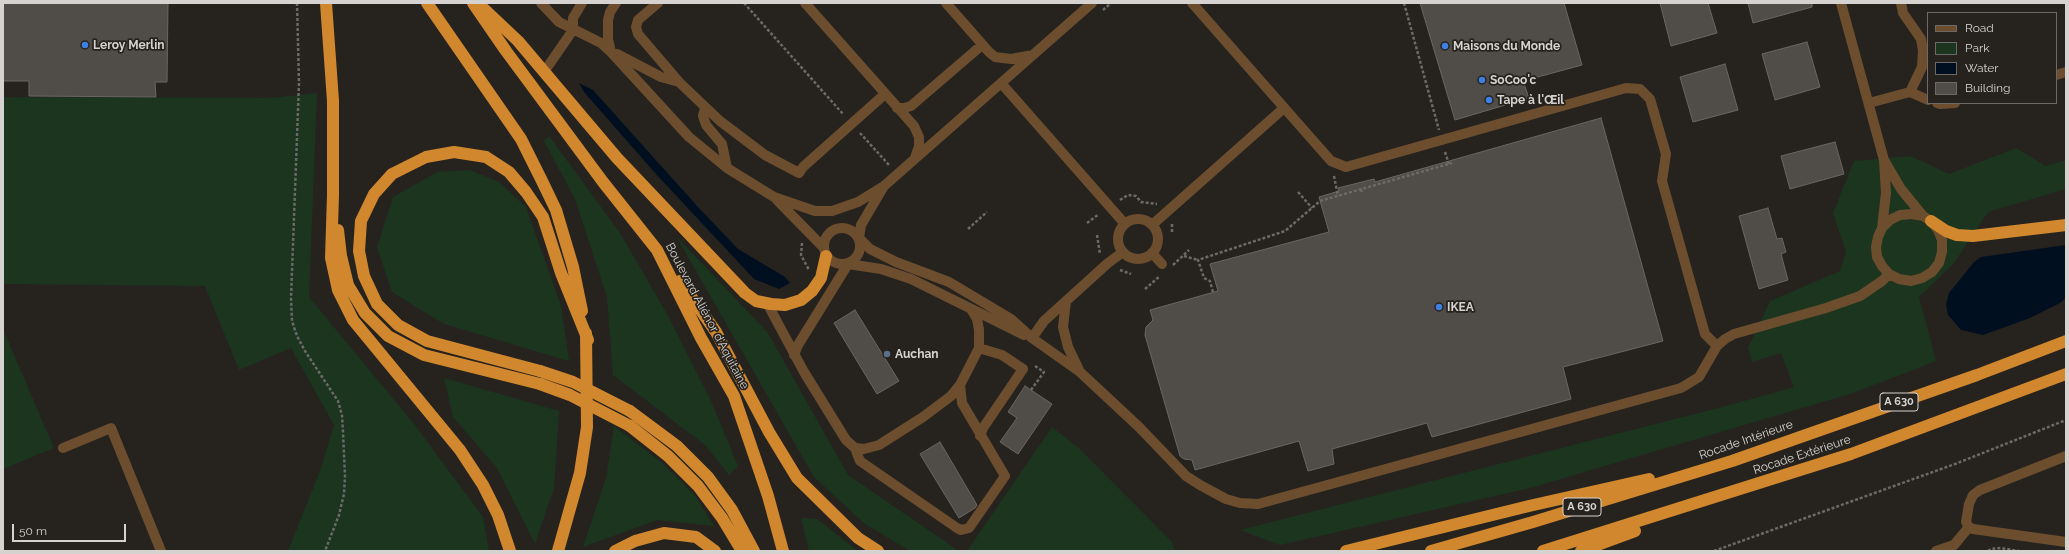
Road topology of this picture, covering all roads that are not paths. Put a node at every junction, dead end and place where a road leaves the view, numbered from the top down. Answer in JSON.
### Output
{"nodes":[{"id":1,"x":326,"y":3,"type":"edge"},
{"id":2,"x":427,"y":3,"type":"edge"},
{"id":3,"x":473,"y":3,"type":"edge"},
{"id":4,"x":478,"y":3,"type":"edge"},
{"id":5,"x":541,"y":3,"type":"edge"},
{"id":6,"x":582,"y":3,"type":"edge"},
{"id":7,"x":616,"y":3,"type":"edge"},
{"id":8,"x":658,"y":3,"type":"edge"},
{"id":9,"x":805,"y":3,"type":"edge"},
{"id":10,"x":946,"y":3,"type":"edge"},
{"id":11,"x":1092,"y":3,"type":"edge"},
{"id":12,"x":1192,"y":3,"type":"edge"},
{"id":13,"x":1841,"y":3,"type":"edge"},
{"id":14,"x":1901,"y":3,"type":"edge"},
{"id":15,"x":573,"y":30,"type":"junction"},
{"id":16,"x":982,"y":45,"type":"junction"},
{"id":17,"x":611,"y":52,"type":"junction"},
{"id":18,"x":1033,"y":56,"type":"junction"},
{"id":19,"x":544,"y":72,"type":"junction"},
{"id":20,"x":679,"y":82,"type":"junction"},
{"id":21,"x":1001,"y":83,"type":"junction"},
{"id":22,"x":1910,"y":92,"type":"junction"},
{"id":23,"x":885,"y":94,"type":"junction"},
{"id":24,"x":1927,"y":100,"type":"edge"},
{"id":25,"x":1869,"y":103,"type":"junction"},
{"id":26,"x":705,"y":108,"type":"junction"},
{"id":27,"x":897,"y":108,"type":"junction"},
{"id":28,"x":1284,"y":108,"type":"junction"},
{"id":29,"x":915,"y":158,"type":"junction"},
{"id":30,"x":1884,"y":160,"type":"junction"},
{"id":31,"x":727,"y":168,"type":"junction"},
{"id":32,"x":884,"y":186,"type":"junction"},
{"id":33,"x":333,"y":195,"type":"junction"},
{"id":34,"x":774,"y":197,"type":"junction"},
{"id":35,"x":1927,"y":219,"type":"junction"},
{"id":36,"x":1125,"y":224,"type":"junction"},
{"id":37,"x":1152,"y":225,"type":"junction"},
{"id":38,"x":2066,"y":225,"type":"edge"},
{"id":39,"x":1882,"y":228,"type":"junction"},
{"id":40,"x":859,"y":238,"type":"junction"},
{"id":41,"x":657,"y":250,"type":"junction"},
{"id":42,"x":825,"y":252,"type":"junction"},
{"id":43,"x":1123,"y":252,"type":"junction"},
{"id":44,"x":1152,"y":253,"type":"junction"},
{"id":45,"x":848,"y":264,"type":"junction"},
{"id":46,"x":1162,"y":264,"type":"dead end"},
{"id":47,"x":1889,"y":274,"type":"junction"},
{"id":48,"x":1066,"y":301,"type":"junction"},
{"id":49,"x":767,"y":303,"type":"junction"},
{"id":50,"x":970,"y":309,"type":"junction"},
{"id":51,"x":1032,"y":338,"type":"junction"},
{"id":52,"x":588,"y":340,"type":"junction"},
{"id":53,"x":2066,"y":341,"type":"edge"},
{"id":54,"x":1717,"y":346,"type":"junction"},
{"id":55,"x":978,"y":348,"type":"junction"},
{"id":56,"x":794,"y":355,"type":"junction"},
{"id":57,"x":1080,"y":372,"type":"junction"},
{"id":58,"x":2066,"y":374,"type":"edge"},
{"id":59,"x":960,"y":385,"type":"junction"},
{"id":60,"x":980,"y":436,"type":"junction"},
{"id":61,"x":63,"y":448,"type":"dead end"},
{"id":62,"x":855,"y":448,"type":"junction"},
{"id":63,"x":2066,"y":456,"type":"edge"},
{"id":64,"x":1732,"y":461,"type":"junction"},
{"id":65,"x":1738,"y":491,"type":"junction"},
{"id":66,"x":1969,"y":528,"type":"junction"},
{"id":67,"x":2066,"y":542,"type":"edge"},
{"id":68,"x":1347,"y":550,"type":"edge"},
{"id":69,"x":161,"y":551,"type":"edge"},
{"id":70,"x":510,"y":551,"type":"edge"},
{"id":71,"x":558,"y":551,"type":"edge"},
{"id":72,"x":615,"y":551,"type":"edge"},
{"id":73,"x":715,"y":551,"type":"edge"},
{"id":74,"x":742,"y":551,"type":"edge"},
{"id":75,"x":754,"y":551,"type":"edge"},
{"id":76,"x":783,"y":551,"type":"edge"},
{"id":77,"x":878,"y":551,"type":"edge"},
{"id":78,"x":1430,"y":551,"type":"edge"},
{"id":79,"x":1543,"y":551,"type":"edge"},
{"id":80,"x":1581,"y":551,"type":"edge"},
{"id":81,"x":1936,"y":551,"type":"edge"}],
"edges":[{"from":1,"to":33,"type":"highway"},
{"from":2,"to":52,"type":"highway"},
{"from":3,"to":41,"type":"highway","name":"Boulevard Aliénor d'Aquitaine"},
{"from":4,"to":19,"type":"highway"},
{"from":5,"to":15,"type":"street"},
{"from":6,"to":15,"type":"street"},
{"from":7,"to":17,"type":"street"},
{"from":8,"to":20,"type":"street"},
{"from":9,"to":23,"type":"street"},
{"from":10,"to":16,"type":"street"},
{"from":11,"to":18,"type":"street"},
{"from":12,"to":28,"type":"street"},
{"from":13,"to":25,"type":"street"},
{"from":14,"to":22,"type":"street"},
{"from":15,"to":17,"type":"street"},
{"from":15,"to":19,"type":"street"},
{"from":16,"to":18,"type":"street"},
{"from":16,"to":27,"type":"street"},
{"from":17,"to":20,"type":"street"},
{"from":17,"to":31,"type":"street"},
{"from":18,"to":21,"type":"street"},
{"from":19,"to":49,"type":"highway"},
{"from":20,"to":26,"type":"street"},
{"from":21,"to":29,"type":"street"},
{"from":21,"to":36,"type":"street"},
{"from":22,"to":24,"type":"street"},
{"from":22,"to":25,"type":"street"},
{"from":23,"to":26,"type":"street"},
{"from":23,"to":27,"type":"street"},
{"from":25,"to":30,"type":"street"},
{"from":26,"to":31,"type":"street"},
{"from":27,"to":29,"type":"street"},
{"from":28,"to":37,"type":"street"},
{"from":28,"to":54,"type":"street"},
{"from":29,"to":32,"type":"street"},
{"from":30,"to":35,"type":"street"},
{"from":30,"to":39,"type":"street"},
{"from":31,"to":34,"type":"street"},
{"from":32,"to":34,"type":"street"},
{"from":32,"to":40,"type":"street"},
{"from":33,"to":70,"type":"highway"},
{"from":33,"to":74,"type":"highway","bridge":true},
{"from":34,"to":42,"type":"street"},
{"from":35,"to":38,"type":"highway"},
{"from":35,"to":39,"type":"street"},
{"from":35,"to":47,"type":"street"},
{"from":36,"to":37,"type":"street"},
{"from":36,"to":43,"type":"street"},
{"from":37,"to":44,"type":"street"},
{"from":39,"to":47,"type":"street"},
{"from":40,"to":42,"type":"street"},
{"from":40,"to":45,"type":"street"},
{"from":40,"to":51,"type":"street"},
{"from":41,"to":76,"type":"highway","name":"Boulevard Aliénor d'Aquitaine"},
{"from":41,"to":77,"type":"highway"},
{"from":42,"to":45,"type":"street"},
{"from":42,"to":49,"type":"highway"},
{"from":43,"to":44,"type":"street"},
{"from":43,"to":48,"type":"street"},
{"from":44,"to":46,"type":"street"},
{"from":45,"to":50,"type":"street"},
{"from":45,"to":56,"type":"street"},
{"from":47,"to":54,"type":"street"},
{"from":48,"to":51,"type":"street"},
{"from":48,"to":57,"type":"street"},
{"from":49,"to":56,"type":"street"},
{"from":50,"to":51,"type":"street"},
{"from":50,"to":55,"type":"street"},
{"from":51,"to":57,"type":"street"},
{"from":52,"to":71,"type":"highway"},
{"from":52,"to":75,"type":"highway","bridge":true},
{"from":53,"to":64,"type":"highway","name":"Rocade Intérieure","number":"A 630"},
{"from":54,"to":57,"type":"street"},
{"from":55,"to":59,"type":"street"},
{"from":55,"to":60,"type":"street"},
{"from":56,"to":62,"type":"street"},
{"from":58,"to":65,"type":"highway","name":"Rocade Extérieure","number":"A 630"},
{"from":59,"to":60,"type":"street"},
{"from":59,"to":62,"type":"street"},
{"from":60,"to":62,"type":"street"},
{"from":61,"to":69,"type":"street"},
{"from":63,"to":66,"type":"street"},
{"from":64,"to":68,"type":"highway"},
{"from":64,"to":78,"type":"highway","name":"Rocade Intérieure","number":"A 630"},
{"from":65,"to":79,"type":"highway","name":"Rocade Extérieure","number":"A 630"},
{"from":65,"to":80,"type":"highway"},
{"from":66,"to":67,"type":"street"},
{"from":66,"to":81,"type":"street"},
{"from":72,"to":73,"type":"highway"}]}
